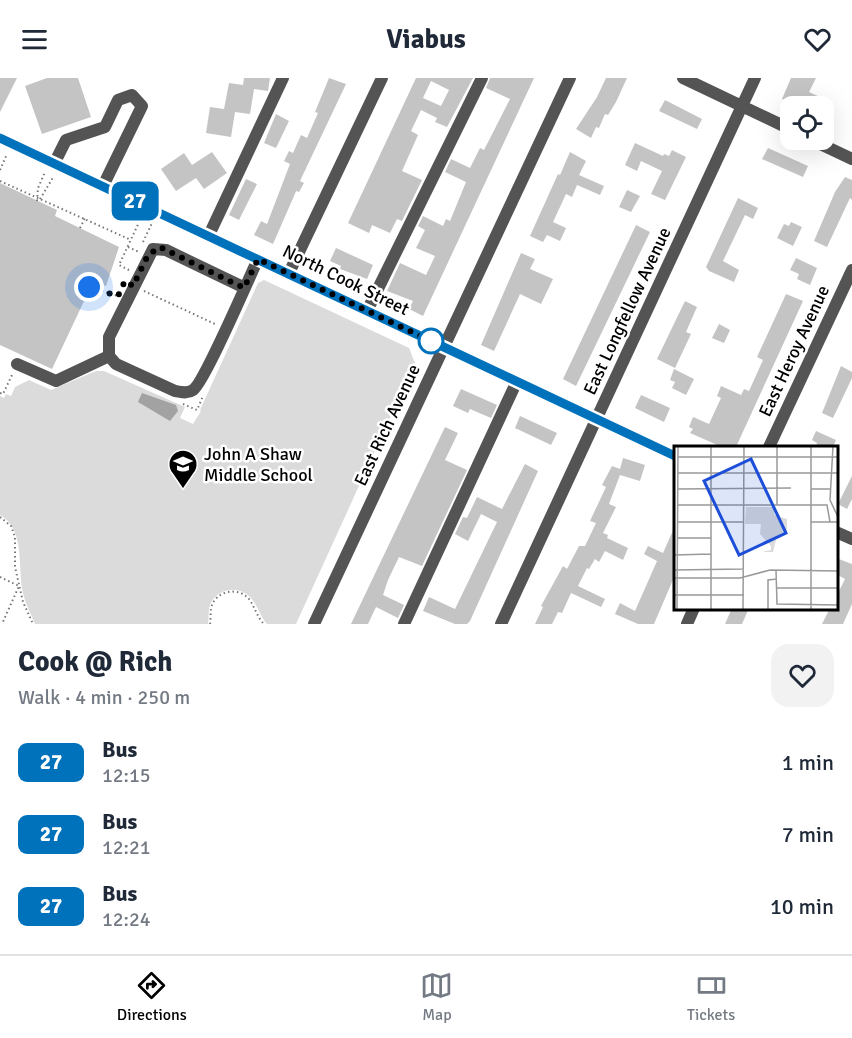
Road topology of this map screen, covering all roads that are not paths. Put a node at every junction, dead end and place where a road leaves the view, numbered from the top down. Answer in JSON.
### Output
{"nodes":[{"id":1,"x":283,"y":78,"type":"edge"},
{"id":2,"x":382,"y":78,"type":"edge"},
{"id":3,"x":482,"y":78,"type":"edge"},
{"id":4,"x":570,"y":78,"type":"edge"},
{"id":5,"x":683,"y":78,"type":"edge"},
{"id":6,"x":755,"y":78,"type":"edge"},
{"id":7,"x":742,"y":106,"type":"junction"},
{"id":8,"x":780,"y":124,"type":"edge"},
{"id":9,"x":0,"y":138,"type":"edge"},
{"id":10,"x":833,"y":150,"type":"edge"},
{"id":11,"x":852,"y":159,"type":"edge"},
{"id":12,"x":51,"y":171,"type":"junction"},
{"id":13,"x":103,"y":186,"type":"junction"},
{"id":14,"x":209,"y":236,"type":"junction"},
{"id":15,"x":258,"y":259,"type":"junction"},
{"id":16,"x":852,"y":270,"type":"edge"},
{"id":17,"x":289,"y":273,"type":"junction"},
{"id":18,"x":244,"y":288,"type":"junction"},
{"id":19,"x":367,"y":311,"type":"junction"},
{"id":20,"x":442,"y":346,"type":"junction"},
{"id":21,"x":110,"y":356,"type":"junction"},
{"id":22,"x":17,"y":364,"type":"road end"},
{"id":23,"x":517,"y":381,"type":"junction"},
{"id":24,"x":596,"y":420,"type":"junction"},
{"id":25,"x":769,"y":446,"type":"edge"},
{"id":26,"x":674,"y":456,"type":"edge"},
{"id":27,"x":837,"y":532,"type":"edge"},
{"id":28,"x":852,"y":539,"type":"edge"},
{"id":29,"x":694,"y":609,"type":"edge"},
{"id":30,"x":314,"y":624,"type":"edge"},
{"id":31,"x":404,"y":624,"type":"edge"},
{"id":32,"x":501,"y":624,"type":"edge"},
{"id":33,"x":687,"y":624,"type":"edge"}],
"edges":[{"from":1,"to":14,"type":"street"},
{"from":2,"to":17,"type":"street"},
{"from":3,"to":19,"type":"street"},
{"from":4,"to":20,"type":"street","name":"East Rich Avenue"},
{"from":5,"to":7,"type":"street"},
{"from":6,"to":7,"type":"street","name":"East Longfellow Avenue"},
{"from":7,"to":8,"type":"street"},
{"from":7,"to":24,"type":"street","name":"East Longfellow Avenue"},
{"from":9,"to":12,"type":"street","name":"North Cook Street"},
{"from":10,"to":11,"type":"street"},
{"from":12,"to":13,"type":"street","name":"North Cook Street"},
{"from":12,"to":13,"type":"street"},
{"from":13,"to":14,"type":"street","name":"North Cook Street"},
{"from":14,"to":15,"type":"street","name":"North Cook Street"},
{"from":15,"to":17,"type":"street","name":"North Cook Street"},
{"from":15,"to":18,"type":"street"},
{"from":16,"to":25,"type":"street","name":"East Heroy Avenue"},
{"from":17,"to":19,"type":"street","name":"North Cook Street"},
{"from":18,"to":21,"type":"street"},
{"from":18,"to":21,"type":"street"},
{"from":19,"to":20,"type":"street","name":"North Cook Street"},
{"from":20,"to":23,"type":"street","name":"North Cook Street"},
{"from":20,"to":30,"type":"street","name":"East Rich Avenue"},
{"from":21,"to":22,"type":"street"},
{"from":23,"to":24,"type":"street","name":"North Cook Street"},
{"from":23,"to":31,"type":"street"},
{"from":24,"to":26,"type":"street","name":"North Cook Street"},
{"from":24,"to":32,"type":"street","name":"East Longfellow Avenue"},
{"from":27,"to":28,"type":"street"},
{"from":29,"to":33,"type":"street"}]}
